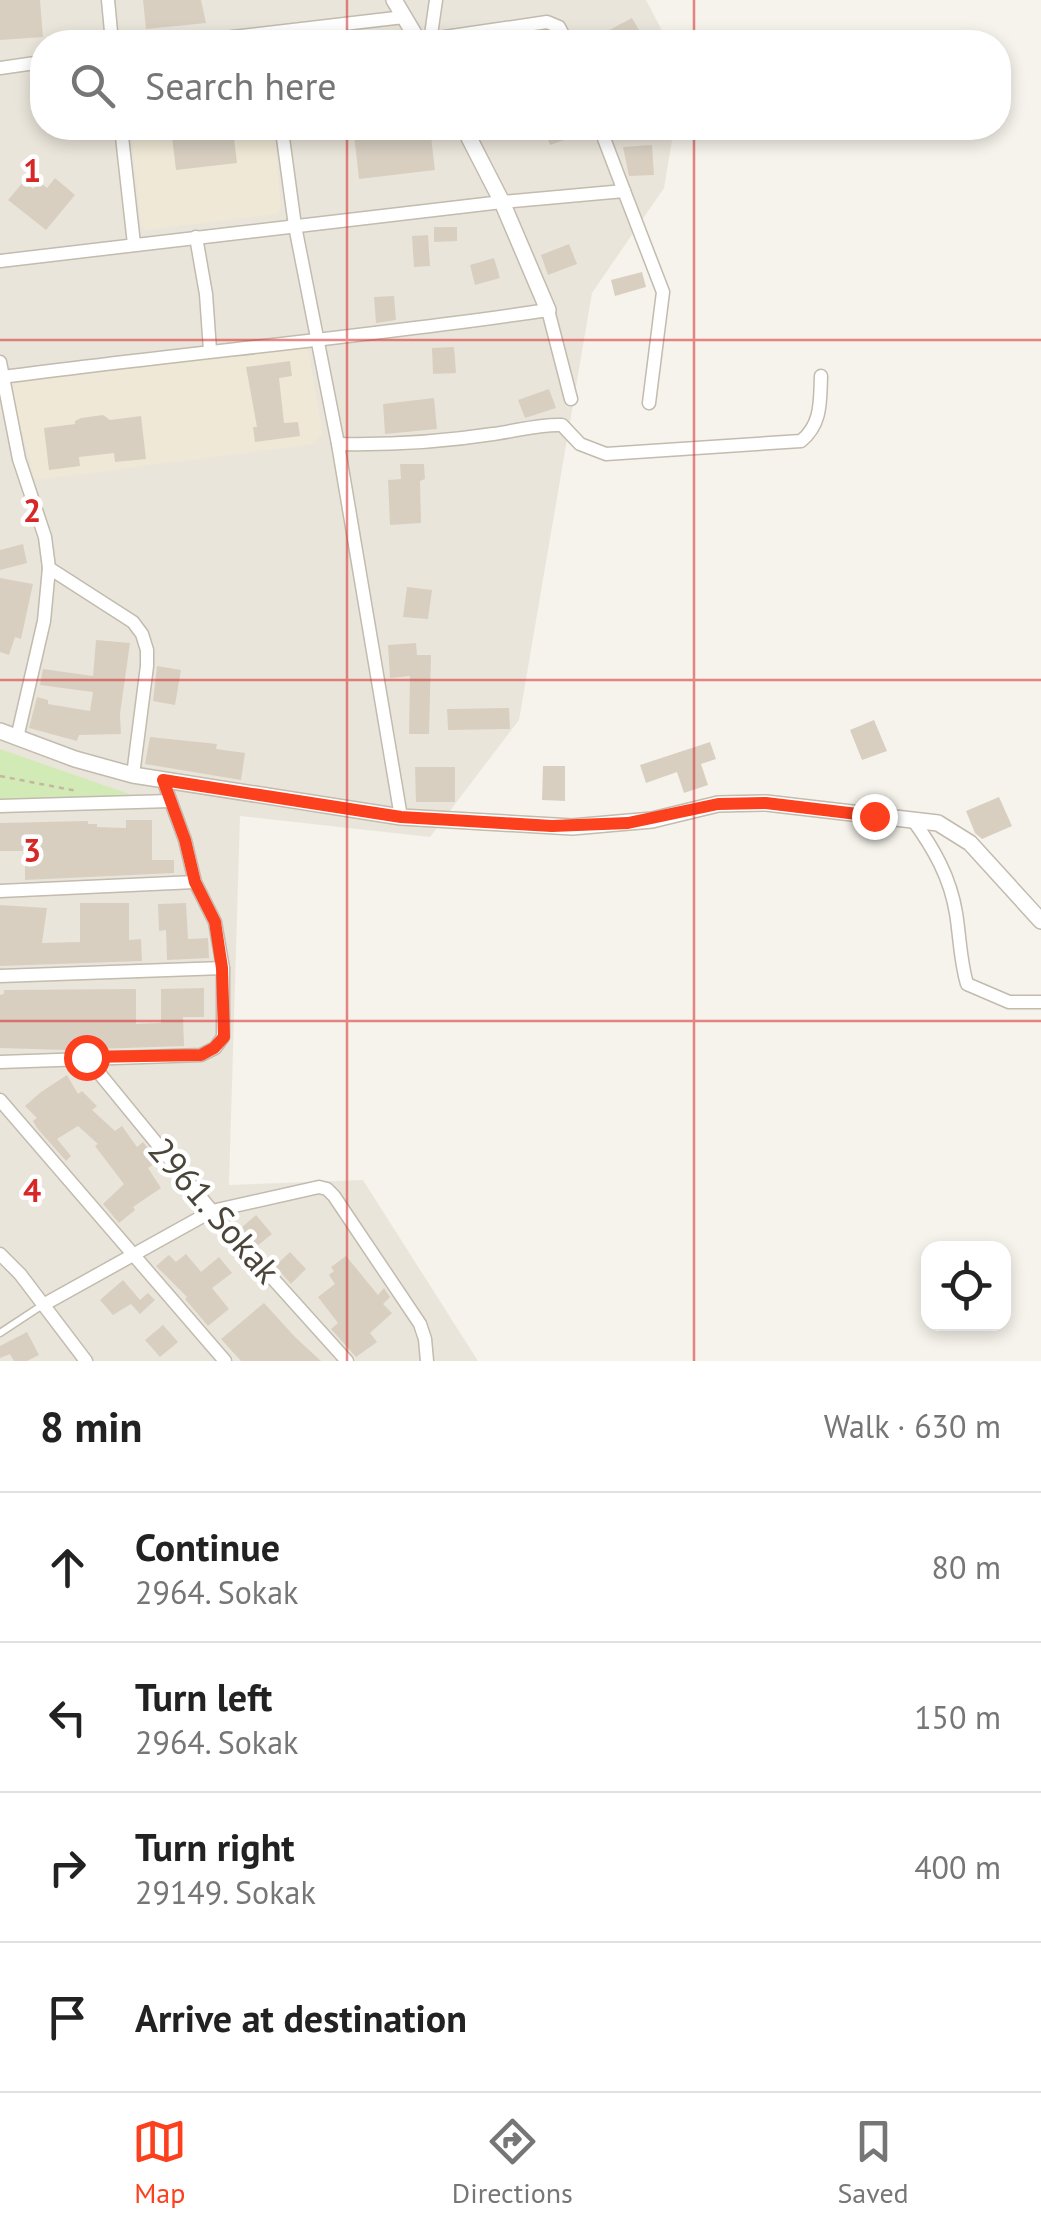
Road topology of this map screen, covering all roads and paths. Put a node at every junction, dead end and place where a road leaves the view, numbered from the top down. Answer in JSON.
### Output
{"nodes":[{"id":1,"x":108,"y":0,"type":"edge"},
{"id":2,"x":394,"y":0,"type":"edge"},
{"id":3,"x":436,"y":0,"type":"edge"},
{"id":4,"x":404,"y":18,"type":"junction"},
{"id":5,"x":111,"y":30,"type":"edge"},
{"id":6,"x":296,"y":30,"type":"edge"},
{"id":7,"x":416,"y":30,"type":"edge"},
{"id":8,"x":429,"y":30,"type":"edge"},
{"id":9,"x":496,"y":30,"type":"edge"},
{"id":10,"x":561,"y":30,"type":"edge"},
{"id":11,"x":30,"y":64,"type":"edge"},
{"id":12,"x":0,"y":68,"type":"edge"},
{"id":13,"x":122,"y":140,"type":"edge"},
{"id":14,"x":283,"y":140,"type":"edge"},
{"id":15,"x":470,"y":140,"type":"edge"},
{"id":16,"x":605,"y":140,"type":"edge"},
{"id":17,"x":624,"y":191,"type":"junction"},
{"id":18,"x":502,"y":202,"type":"junction"},
{"id":19,"x":295,"y":226,"type":"junction"},
{"id":20,"x":196,"y":237,"type":"junction"},
{"id":21,"x":134,"y":244,"type":"junction"},
{"id":22,"x":0,"y":262,"type":"edge"},
{"id":23,"x":548,"y":310,"type":"junction"},
{"id":24,"x":316,"y":340,"type":"junction"},
{"id":25,"x":210,"y":350,"type":"junction"},
{"id":26,"x":2,"y":370,"type":"edge"},
{"id":27,"x":821,"y":376,"type":"dead end"},
{"id":28,"x":571,"y":399,"type":"dead end"},
{"id":29,"x":649,"y":403,"type":"dead end"},
{"id":30,"x":338,"y":444,"type":"junction"},
{"id":31,"x":49,"y":568,"type":"junction"},
{"id":32,"x":0,"y":730,"type":"edge"},
{"id":33,"x":17,"y":738,"type":"junction"},
{"id":34,"x":133,"y":775,"type":"junction"},
{"id":35,"x":0,"y":776,"type":"edge"},
{"id":36,"x":163,"y":780,"type":"junction"},
{"id":37,"x":80,"y":792,"type":"dead end"},
{"id":38,"x":170,"y":801,"type":"junction"},
{"id":39,"x":0,"y":806,"type":"edge"},
{"id":40,"x":401,"y":817,"type":"junction"},
{"id":41,"x":913,"y":820,"type":"junction"},
{"id":42,"x":195,"y":882,"type":"junction"},
{"id":43,"x":0,"y":892,"type":"edge"},
{"id":44,"x":1041,"y":921,"type":"edge"},
{"id":45,"x":222,"y":968,"type":"junction"},
{"id":46,"x":0,"y":976,"type":"edge"},
{"id":47,"x":1041,"y":1002,"type":"edge"},
{"id":48,"x":86,"y":1057,"type":"junction"},
{"id":49,"x":0,"y":1062,"type":"edge"},
{"id":50,"x":0,"y":1100,"type":"edge"},
{"id":51,"x":5,"y":1112,"type":"edge"},
{"id":52,"x":212,"y":1211,"type":"junction"},
{"id":53,"x":0,"y":1254,"type":"edge"},
{"id":54,"x":135,"y":1254,"type":"junction"},
{"id":55,"x":43,"y":1305,"type":"junction"},
{"id":56,"x":0,"y":1332,"type":"edge"},
{"id":57,"x":86,"y":1361,"type":"edge"},
{"id":58,"x":226,"y":1361,"type":"edge"},
{"id":59,"x":347,"y":1361,"type":"edge"},
{"id":60,"x":427,"y":1361,"type":"edge"}],
"edges":[{"from":1,"to":5,"type":"street"},
{"from":2,"to":4,"type":"street"},
{"from":3,"to":8,"type":"street"},
{"from":4,"to":6,"type":"street"},
{"from":4,"to":7,"type":"street"},
{"from":9,"to":10,"type":"street"},
{"from":11,"to":12,"type":"street"},
{"from":13,"to":21,"type":"street"},
{"from":14,"to":19,"type":"street"},
{"from":15,"to":18,"type":"street"},
{"from":16,"to":17,"type":"street"},
{"from":17,"to":18,"type":"street"},
{"from":17,"to":29,"type":"street"},
{"from":18,"to":19,"type":"street"},
{"from":18,"to":23,"type":"street"},
{"from":19,"to":20,"type":"street"},
{"from":19,"to":24,"type":"street"},
{"from":20,"to":21,"type":"street"},
{"from":20,"to":25,"type":"street"},
{"from":21,"to":22,"type":"street"},
{"from":23,"to":24,"type":"street"},
{"from":23,"to":28,"type":"street"},
{"from":24,"to":25,"type":"street"},
{"from":24,"to":30,"type":"street"},
{"from":25,"to":26,"type":"street"},
{"from":26,"to":31,"type":"street"},
{"from":27,"to":30,"type":"street"},
{"from":30,"to":40,"type":"street"},
{"from":31,"to":33,"type":"street"},
{"from":31,"to":34,"type":"street"},
{"from":32,"to":33,"type":"street"},
{"from":33,"to":34,"type":"street"},
{"from":34,"to":36,"type":"street"},
{"from":35,"to":37,"type":"path"},
{"from":36,"to":38,"type":"street"},
{"from":36,"to":40,"type":"street"},
{"from":38,"to":39,"type":"street"},
{"from":38,"to":42,"type":"street"},
{"from":40,"to":41,"type":"street"},
{"from":41,"to":44,"type":"street"},
{"from":41,"to":47,"type":"street"},
{"from":42,"to":43,"type":"street"},
{"from":42,"to":45,"type":"street"},
{"from":45,"to":46,"type":"street"},
{"from":45,"to":48,"type":"street"},
{"from":48,"to":49,"type":"street"},
{"from":48,"to":52,"type":"street","name":"2961. Sokak"},
{"from":50,"to":51,"type":"street"},
{"from":51,"to":54,"type":"street"},
{"from":52,"to":54,"type":"street"},
{"from":52,"to":59,"type":"street","name":"2961. Sokak"},
{"from":52,"to":60,"type":"street"},
{"from":53,"to":55,"type":"street"},
{"from":54,"to":55,"type":"street"},
{"from":54,"to":58,"type":"street"},
{"from":55,"to":56,"type":"lane"},
{"from":55,"to":57,"type":"street"}]}
